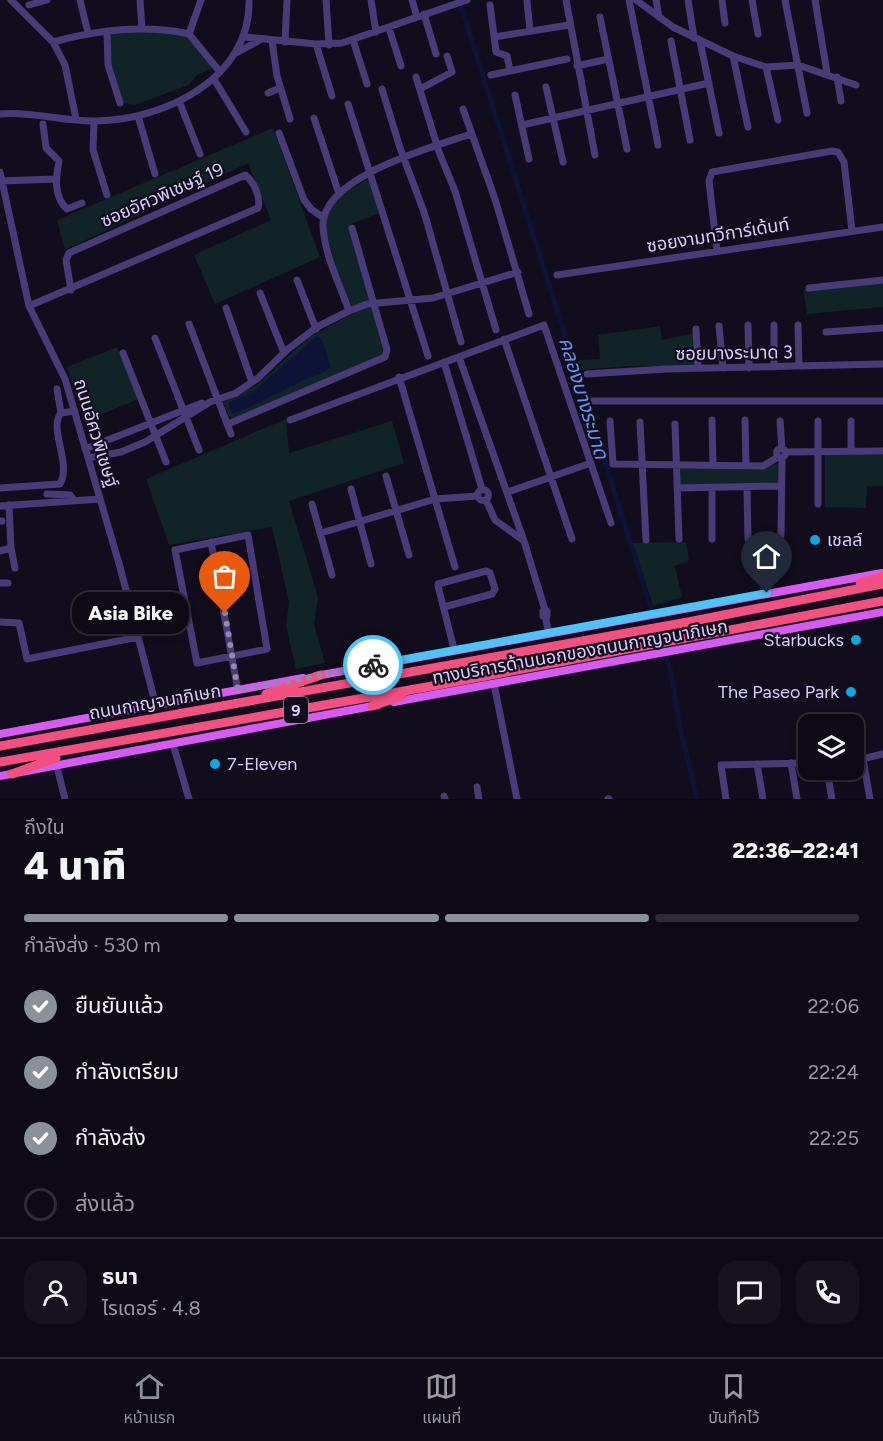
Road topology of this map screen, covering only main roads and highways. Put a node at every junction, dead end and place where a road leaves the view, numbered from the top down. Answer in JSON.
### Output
{"nodes":[{"id":1,"x":883,"y":574,"type":"edge"},
{"id":2,"x":883,"y":584,"type":"edge"},
{"id":3,"x":818,"y":597,"type":"junction"},
{"id":4,"x":883,"y":601,"type":"edge"},
{"id":5,"x":838,"y":609,"type":"junction"},
{"id":6,"x":883,"y":610,"type":"edge"},
{"id":7,"x":321,"y":675,"type":"junction"},
{"id":8,"x":438,"y":685,"type":"junction"},
{"id":9,"x":235,"y":704,"type":"junction"},
{"id":10,"x":372,"y":706,"type":"junction"},
{"id":11,"x":0,"y":734,"type":"edge"},
{"id":12,"x":0,"y":746,"type":"edge"},
{"id":13,"x":77,"y":749,"type":"junction"},
{"id":14,"x":0,"y":762,"type":"edge"},
{"id":15,"x":12,"y":774,"type":"junction"},
{"id":16,"x":0,"y":776,"type":"edge"}],
"edges":[{"from":1,"to":3,"type":"highway"},
{"from":1,"to":7,"type":"main road"},
{"from":2,"to":3,"type":"highway","name":"ถนนกาญจนาภิเษก","number":"9"},
{"from":3,"to":9,"type":"highway","name":"ถนนกาญจนาภิเษก","number":"9"},
{"from":4,"to":5,"type":"highway","name":"ถนนกาญจนาภิเษก","number":"9"},
{"from":5,"to":6,"type":"highway"},
{"from":5,"to":8,"type":"highway","name":"ถนนกาญจนาภิเษก","number":"9"},
{"from":6,"to":10,"type":"main road","name":"ทางบริการด้านนอกของถนนกาญจนาภิเษก"},
{"from":7,"to":9,"type":"highway"},
{"from":7,"to":11,"type":"main road"},
{"from":8,"to":10,"type":"highway"},
{"from":8,"to":13,"type":"highway","name":"ถนนกาญจนาภิเษก","number":"9"},
{"from":9,"to":12,"type":"highway","name":"ถนนกาญจนาภิเษก","number":"9"},
{"from":10,"to":15,"type":"main road","name":"ทางบริการด้านนอกของถนนกาญจนาภิเษก"},
{"from":13,"to":14,"type":"highway","name":"ถนนกาญจนาภิเษก","number":"9"},
{"from":13,"to":15,"type":"highway"},
{"from":15,"to":16,"type":"main road","name":"ทางบริการด้านนอกของถนนกาญจนาภิเษก"}]}
